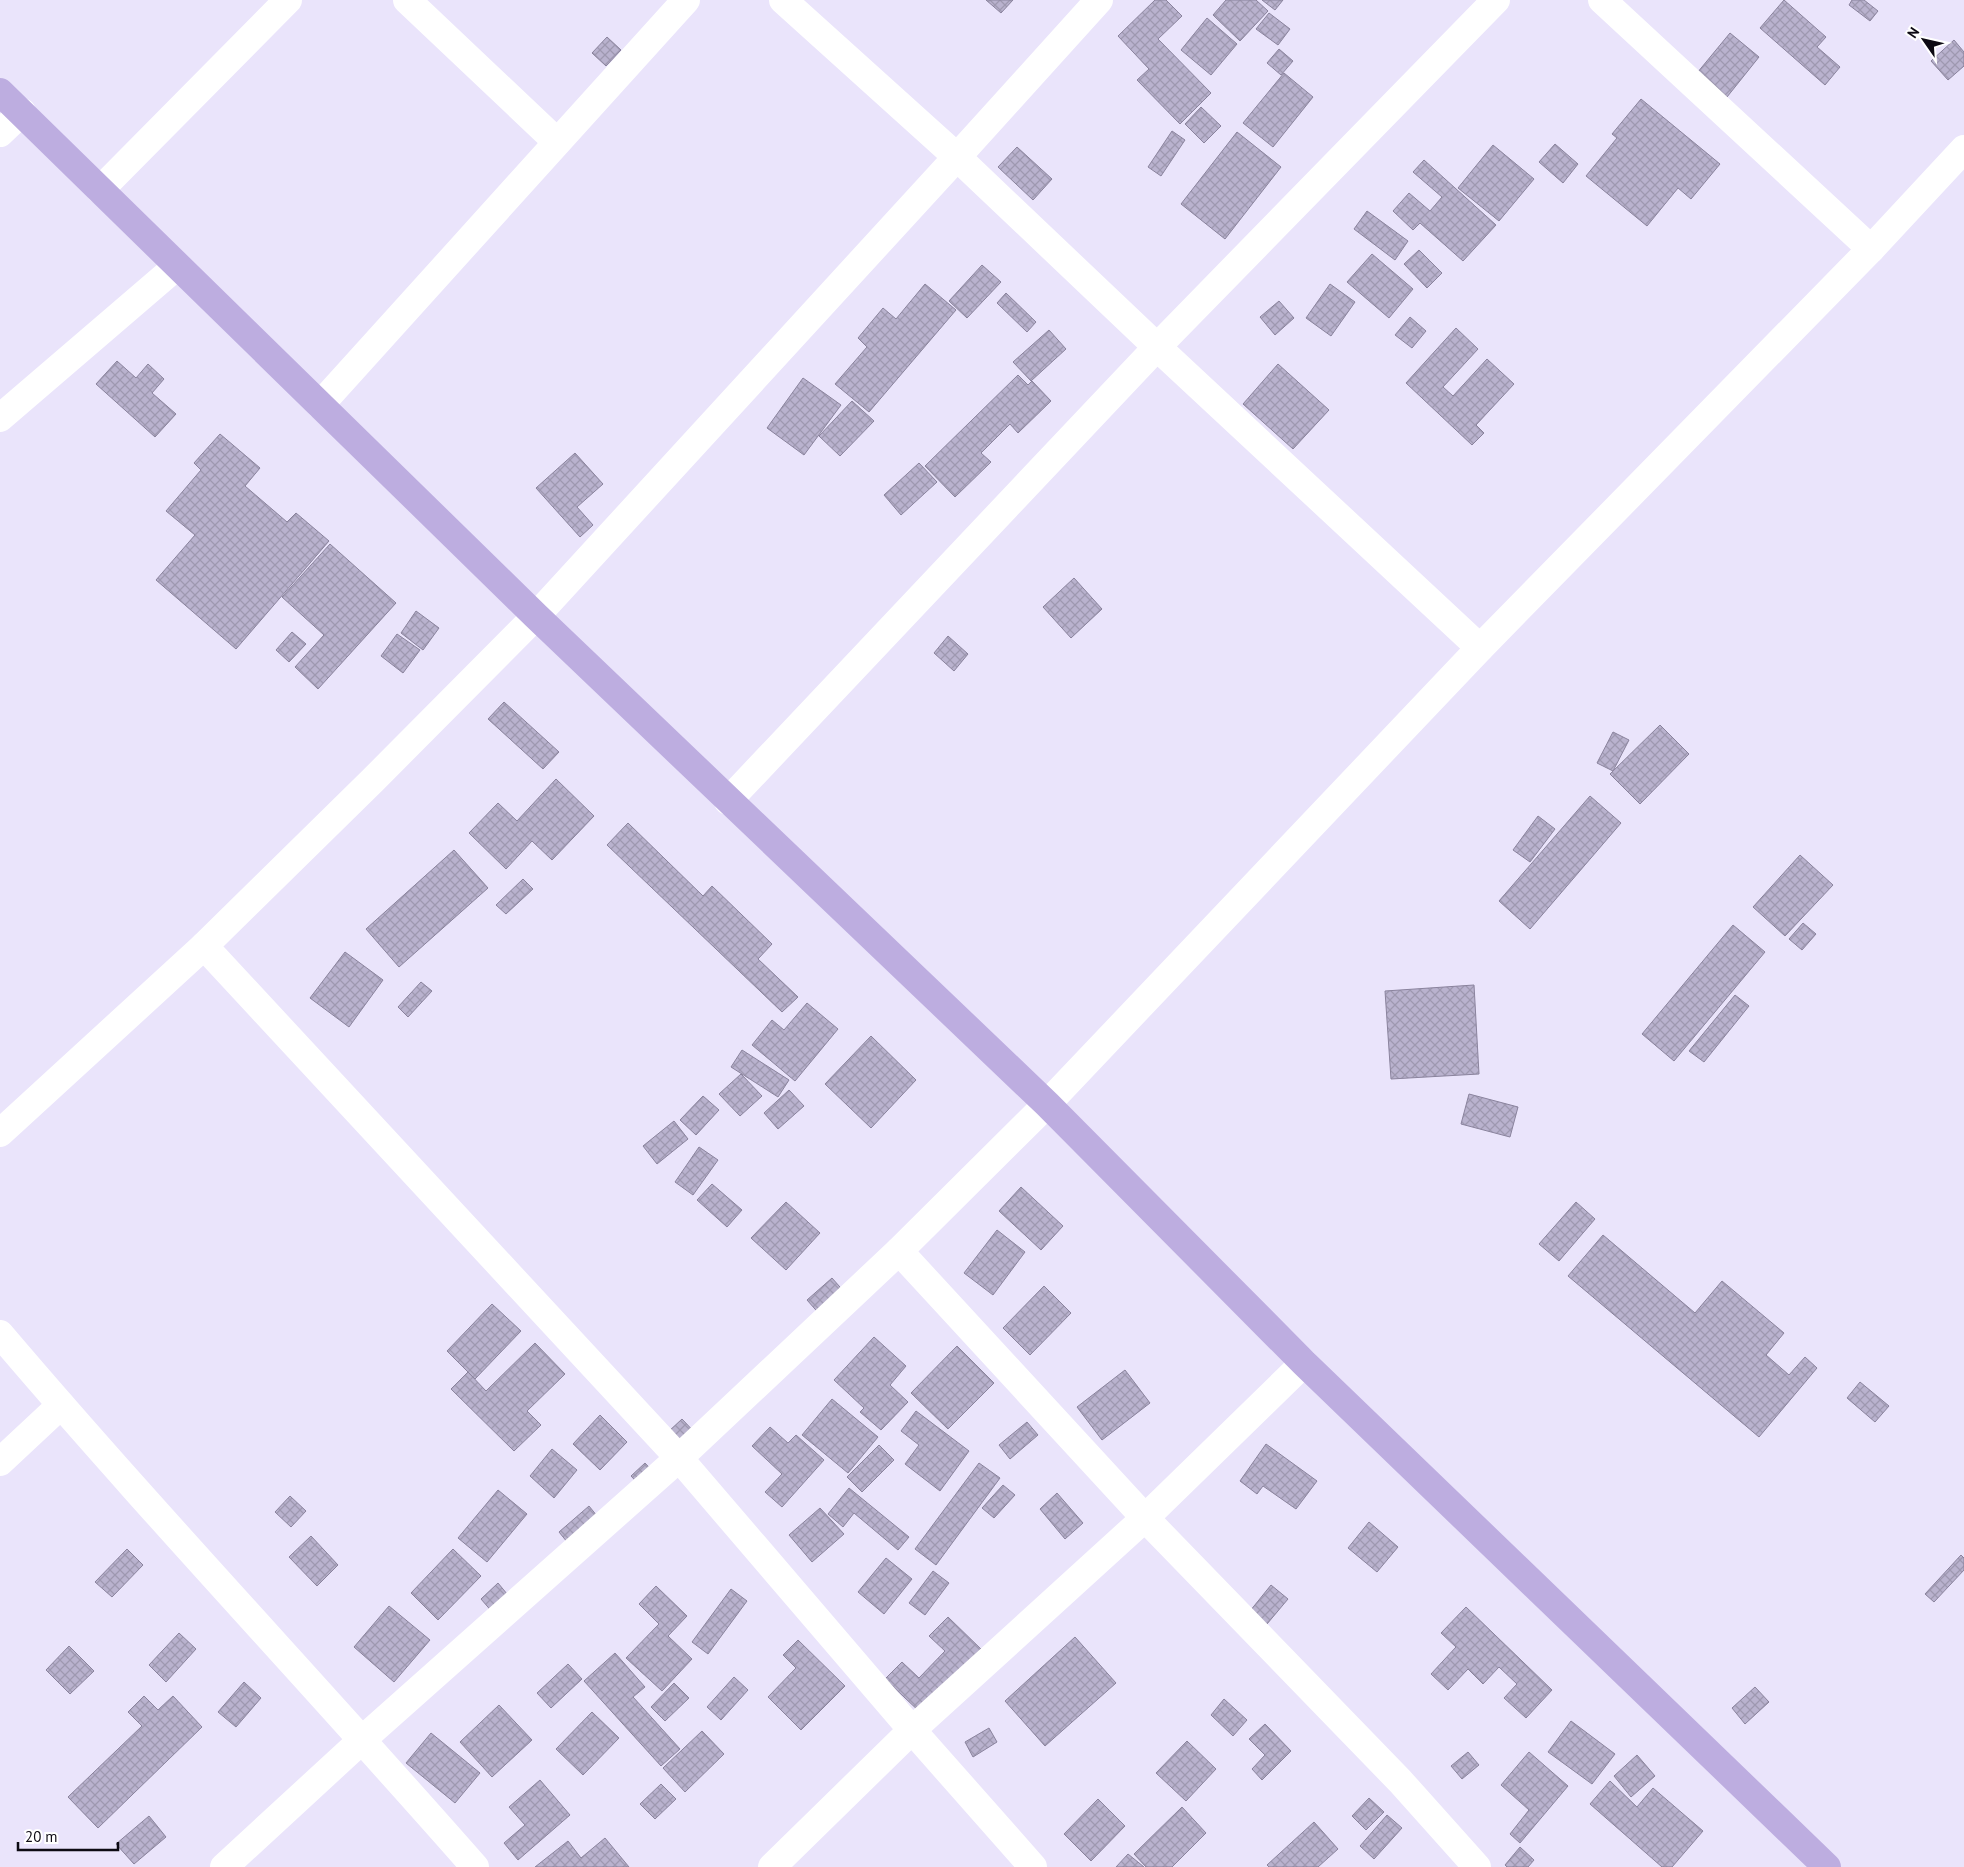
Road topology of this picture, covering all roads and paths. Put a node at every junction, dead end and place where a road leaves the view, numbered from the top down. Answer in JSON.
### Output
{"nodes":[{"id":1,"x":288,"y":0,"type":"edge"},
{"id":2,"x":407,"y":0,"type":"edge"},
{"id":3,"x":686,"y":0,"type":"edge"},
{"id":4,"x":783,"y":0,"type":"edge"},
{"id":5,"x":1099,"y":0,"type":"edge"},
{"id":6,"x":1496,"y":0,"type":"edge"},
{"id":7,"x":1602,"y":0,"type":"edge"},
{"id":8,"x":0,"y":92,"type":"edge"},
{"id":9,"x":22,"y":112,"type":"junction"},
{"id":10,"x":0,"y":133,"type":"edge"},
{"id":11,"x":557,"y":142,"type":"junction"},
{"id":12,"x":1964,"y":149,"type":"edge"},
{"id":13,"x":957,"y":157,"type":"junction"},
{"id":14,"x":100,"y":190,"type":"junction"},
{"id":15,"x":1871,"y":249,"type":"junction"},
{"id":16,"x":177,"y":266,"type":"junction"},
{"id":17,"x":1157,"y":347,"type":"junction"},
{"id":18,"x":320,"y":405,"type":"junction"},
{"id":19,"x":0,"y":418,"type":"edge"},
{"id":20,"x":536,"y":616,"type":"junction"},
{"id":21,"x":1480,"y":648,"type":"junction"},
{"id":22,"x":728,"y":800,"type":"junction"},
{"id":23,"x":204,"y":946,"type":"junction"},
{"id":24,"x":1048,"y":1104,"type":"junction"},
{"id":25,"x":0,"y":1133,"type":"edge"},
{"id":26,"x":899,"y":1251,"type":"junction"},
{"id":27,"x":0,"y":1334,"type":"edge"},
{"id":28,"x":1304,"y":1364,"type":"junction"},
{"id":29,"x":61,"y":1405,"type":"junction"},
{"id":30,"x":679,"y":1458,"type":"junction"},
{"id":31,"x":0,"y":1462,"type":"edge"},
{"id":32,"x":1144,"y":1518,"type":"junction"},
{"id":33,"x":912,"y":1730,"type":"junction"},
{"id":34,"x":363,"y":1739,"type":"junction"},
{"id":35,"x":224,"y":1867,"type":"edge"},
{"id":36,"x":475,"y":1867,"type":"edge"},
{"id":37,"x":772,"y":1867,"type":"edge"},
{"id":38,"x":1033,"y":1867,"type":"edge"},
{"id":39,"x":1477,"y":1867,"type":"edge"},
{"id":40,"x":1827,"y":1867,"type":"edge"}],
"edges":[{"from":1,"to":14,"type":"street"},
{"from":2,"to":11,"type":"street"},
{"from":3,"to":11,"type":"street"},
{"from":4,"to":13,"type":"street"},
{"from":5,"to":13,"type":"street"},
{"from":6,"to":17,"type":"street"},
{"from":7,"to":15,"type":"street"},
{"from":8,"to":9,"type":"main road"},
{"from":9,"to":10,"type":"street"},
{"from":9,"to":14,"type":"main road"},
{"from":11,"to":18,"type":"street"},
{"from":12,"to":15,"type":"street"},
{"from":13,"to":17,"type":"street"},
{"from":13,"to":20,"type":"street"},
{"from":14,"to":16,"type":"main road"},
{"from":15,"to":21,"type":"street"},
{"from":16,"to":18,"type":"main road"},
{"from":16,"to":19,"type":"street"},
{"from":17,"to":21,"type":"street"},
{"from":17,"to":22,"type":"street"},
{"from":18,"to":20,"type":"main road"},
{"from":20,"to":22,"type":"main road"},
{"from":20,"to":23,"type":"street"},
{"from":21,"to":24,"type":"street"},
{"from":22,"to":24,"type":"main road"},
{"from":23,"to":25,"type":"street"},
{"from":23,"to":30,"type":"street"},
{"from":24,"to":26,"type":"street"},
{"from":24,"to":28,"type":"main road"},
{"from":26,"to":30,"type":"street"},
{"from":26,"to":32,"type":"street"},
{"from":27,"to":29,"type":"street"},
{"from":28,"to":32,"type":"street"},
{"from":28,"to":40,"type":"main road"},
{"from":29,"to":31,"type":"street"},
{"from":29,"to":34,"type":"street"},
{"from":30,"to":33,"type":"street"},
{"from":30,"to":34,"type":"street"},
{"from":32,"to":33,"type":"street"},
{"from":32,"to":39,"type":"street"},
{"from":33,"to":37,"type":"street"},
{"from":33,"to":38,"type":"street"},
{"from":34,"to":35,"type":"street"},
{"from":34,"to":36,"type":"street"}]}
